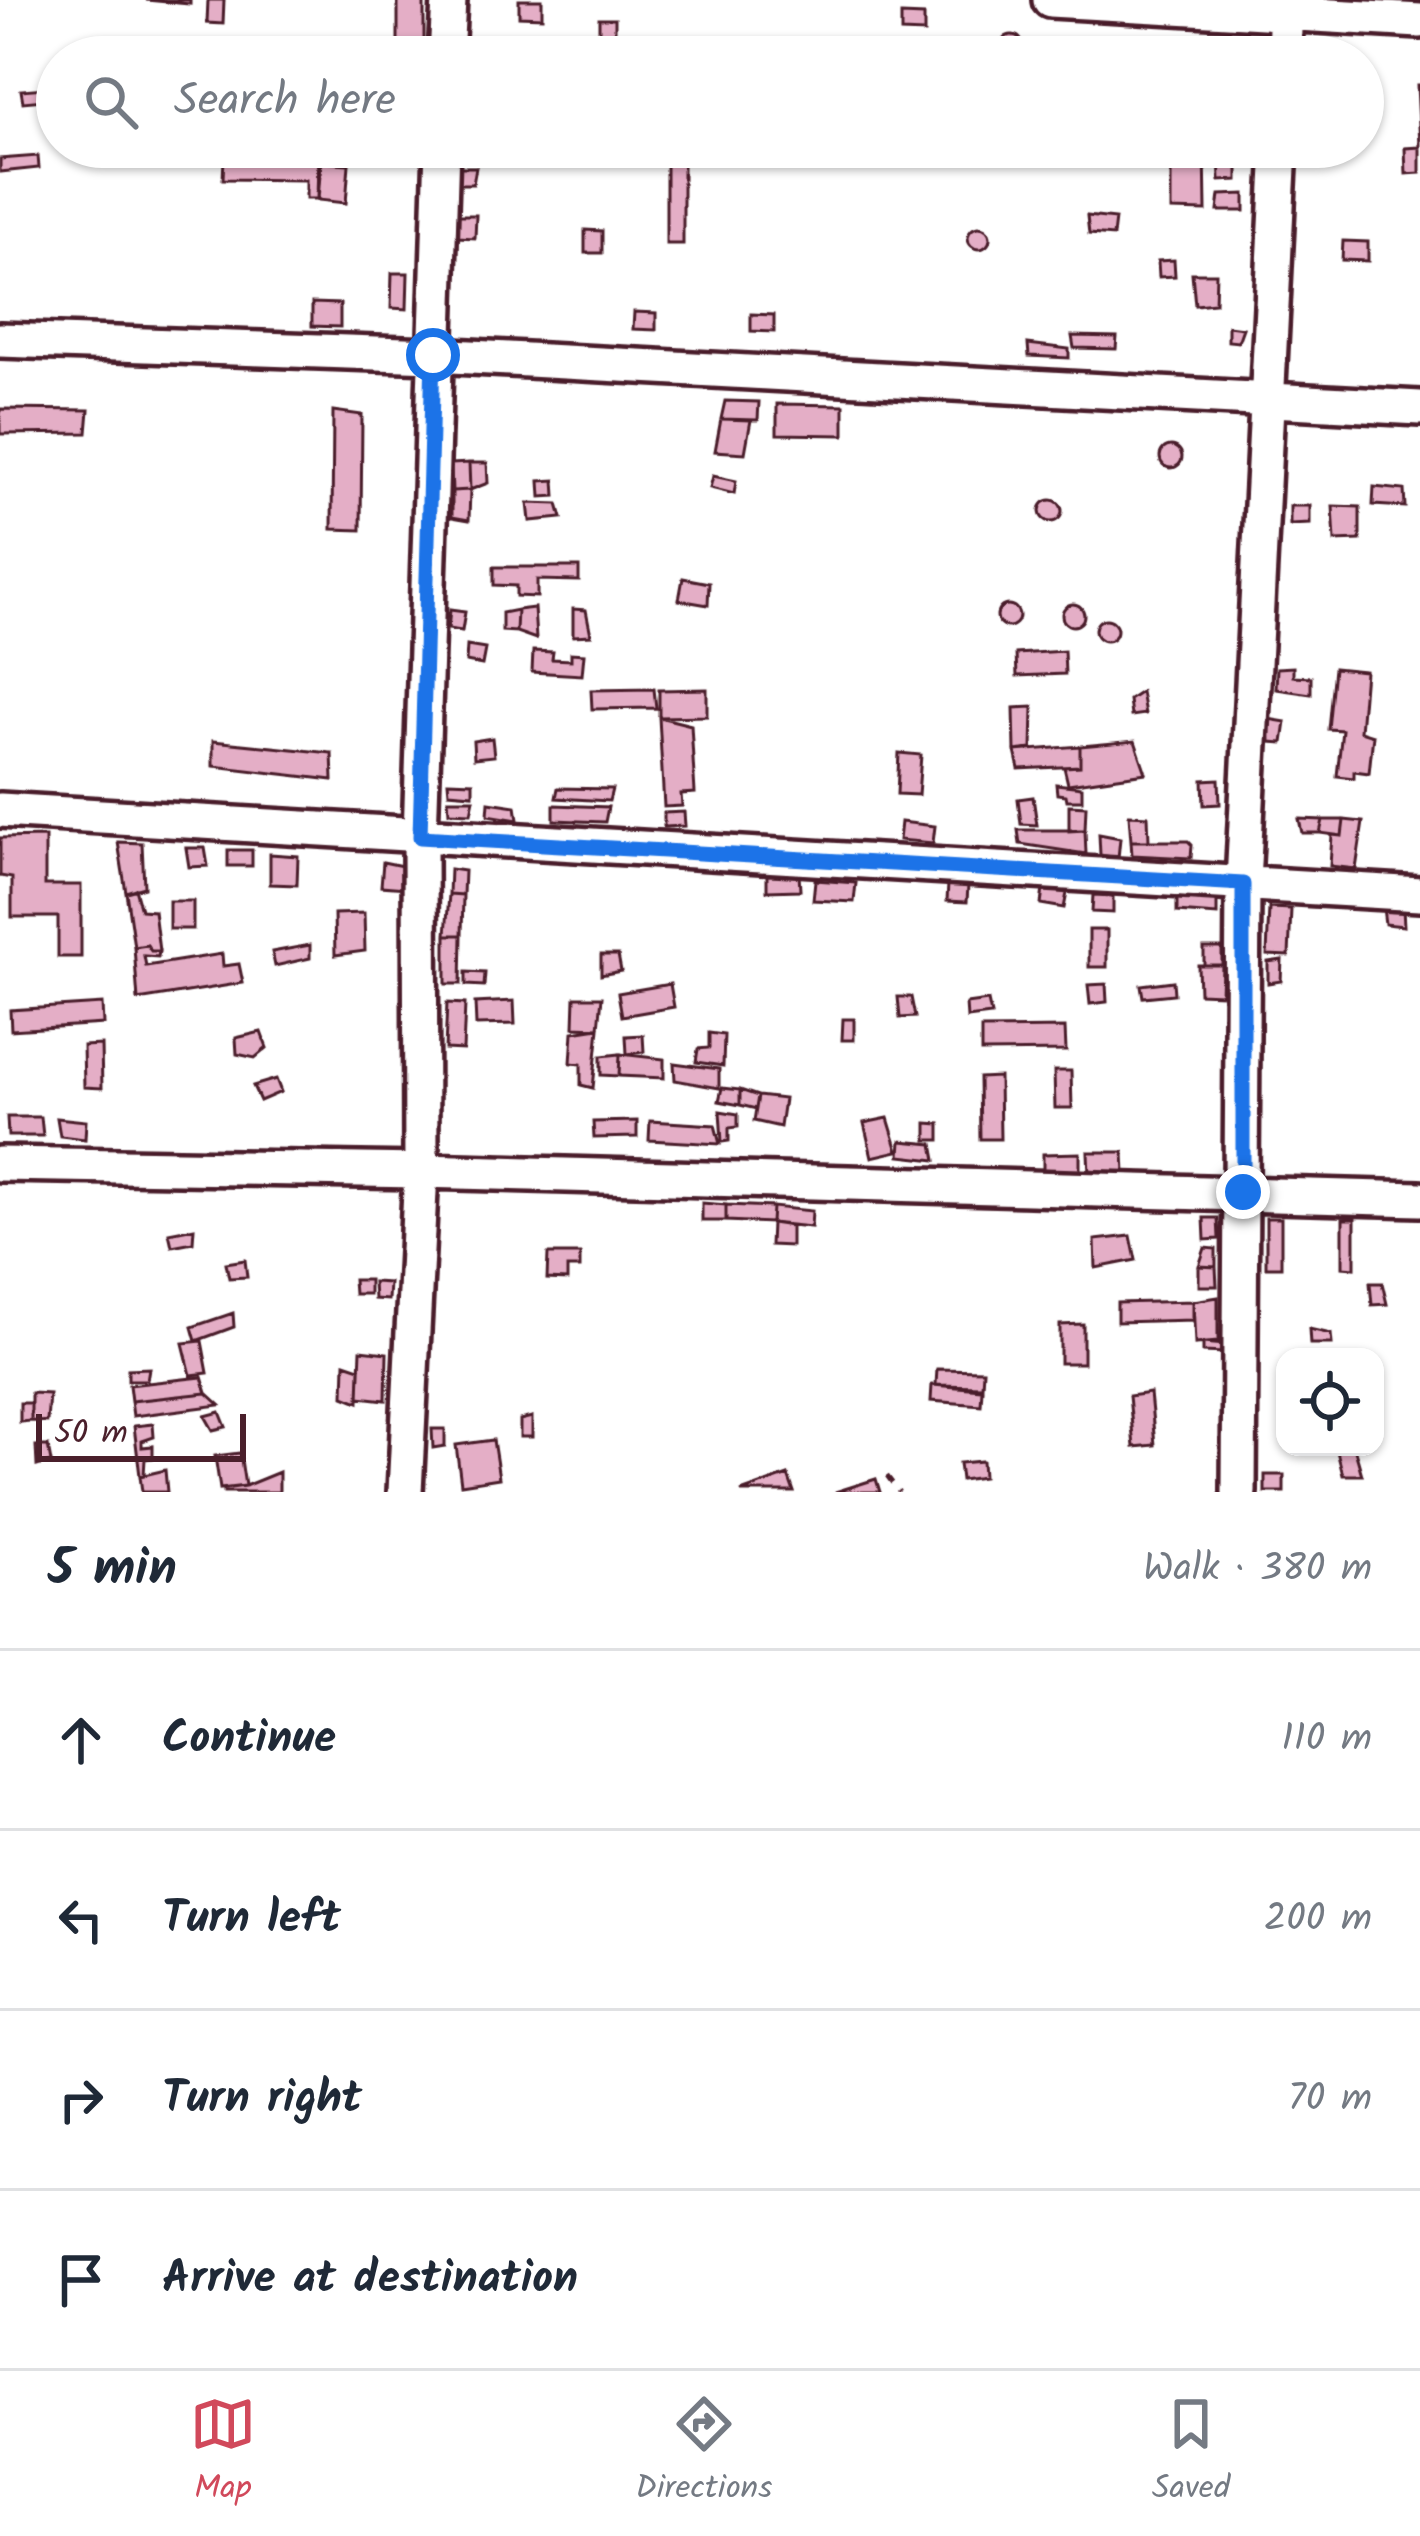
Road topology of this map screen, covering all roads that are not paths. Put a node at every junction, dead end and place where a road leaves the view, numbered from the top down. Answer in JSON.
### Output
{"nodes":[{"id":1,"x":448,"y":0,"type":"edge"},
{"id":2,"x":1050,"y":0,"type":"edge"},
{"id":3,"x":1286,"y":8,"type":"edge"},
{"id":4,"x":1420,"y":21,"type":"edge"},
{"id":5,"x":447,"y":36,"type":"edge"},
{"id":6,"x":441,"y":168,"type":"edge"},
{"id":7,"x":1279,"y":168,"type":"edge"},
{"id":8,"x":0,"y":340,"type":"edge"},
{"id":9,"x":433,"y":355,"type":"junction"},
{"id":10,"x":1270,"y":402,"type":"junction"},
{"id":11,"x":1420,"y":408,"type":"edge"},
{"id":12,"x":0,"y":810,"type":"edge"},
{"id":13,"x":420,"y":837,"type":"junction"},
{"id":14,"x":1243,"y":884,"type":"junction"},
{"id":15,"x":1420,"y":894,"type":"edge"},
{"id":16,"x":0,"y":1164,"type":"edge"},
{"id":17,"x":421,"y":1171,"type":"junction"},
{"id":18,"x":1243,"y":1192,"type":"junction"},
{"id":19,"x":1420,"y":1199,"type":"edge"},
{"id":20,"x":405,"y":1492,"type":"edge"},
{"id":21,"x":1239,"y":1492,"type":"edge"}],
"edges":[{"from":1,"to":5,"type":"street"},
{"from":2,"to":3,"type":"street"},
{"from":3,"to":4,"type":"street"},
{"from":6,"to":9,"type":"street"},
{"from":7,"to":10,"type":"street"},
{"from":8,"to":9,"type":"street"},
{"from":9,"to":10,"type":"street"},
{"from":9,"to":13,"type":"street"},
{"from":10,"to":11,"type":"street"},
{"from":10,"to":14,"type":"street"},
{"from":12,"to":13,"type":"street"},
{"from":13,"to":14,"type":"street"},
{"from":13,"to":17,"type":"street"},
{"from":14,"to":15,"type":"street"},
{"from":14,"to":18,"type":"street"},
{"from":16,"to":17,"type":"street"},
{"from":17,"to":18,"type":"street"},
{"from":17,"to":20,"type":"street"},
{"from":18,"to":19,"type":"street"},
{"from":18,"to":21,"type":"street"}]}
